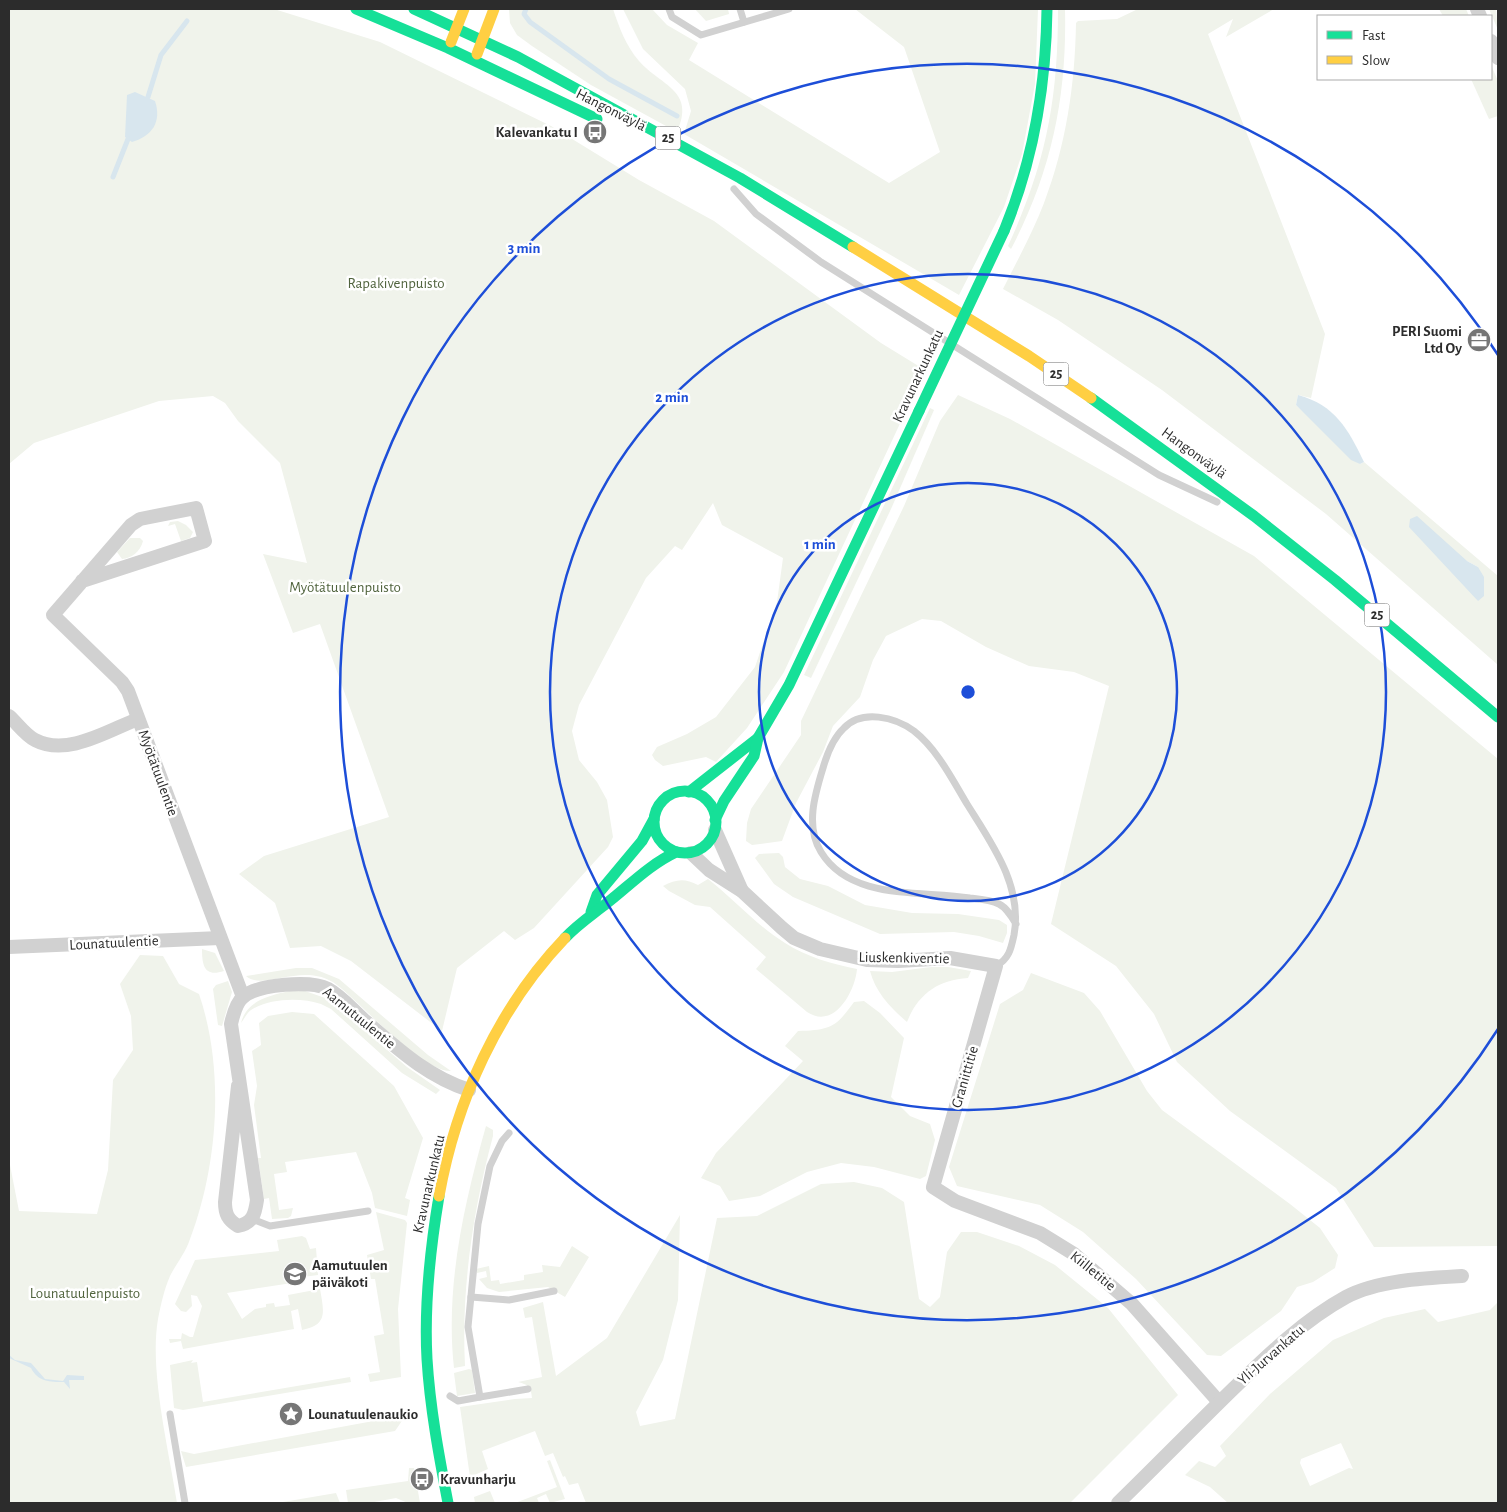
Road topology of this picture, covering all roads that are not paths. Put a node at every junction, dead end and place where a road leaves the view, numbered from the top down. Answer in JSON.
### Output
{"nodes":[{"id":1,"x":356,"y":9,"type":"edge"},
{"id":2,"x":414,"y":9,"type":"edge"},
{"id":3,"x":464,"y":9,"type":"edge"},
{"id":4,"x":494,"y":9,"type":"edge"},
{"id":5,"x":663,"y":9,"type":"edge"},
{"id":6,"x":670,"y":9,"type":"edge"},
{"id":7,"x":740,"y":9,"type":"edge"},
{"id":8,"x":789,"y":9,"type":"edge"},
{"id":9,"x":1047,"y":9,"type":"edge"},
{"id":10,"x":672,"y":17,"type":"junction"},
{"id":11,"x":744,"y":22,"type":"junction"},
{"id":12,"x":456,"y":28,"type":"junction"},
{"id":13,"x":482,"y":40,"type":"junction"},
{"id":14,"x":1492,"y":43,"type":"edge"},
{"id":15,"x":448,"y":48,"type":"junction"},
{"id":16,"x":1498,"y":58,"type":"edge"},
{"id":17,"x":474,"y":60,"type":"junction"},
{"id":18,"x":605,"y":123,"type":"dead end"},
{"id":19,"x":730,"y":187,"type":"joint"},
{"id":20,"x":849,"y":245,"type":"junction"},
{"id":21,"x":1254,"y":516,"type":"junction"},
{"id":22,"x":82,"y":582,"type":"junction"},
{"id":23,"x":9,"y":716,"type":"edge"},
{"id":24,"x":1498,"y":717,"type":"edge"},
{"id":25,"x":138,"y":719,"type":"junction"},
{"id":26,"x":758,"y":738,"type":"junction"},
{"id":27,"x":689,"y":792,"type":"junction"},
{"id":28,"x":654,"y":819,"type":"junction"},
{"id":29,"x":715,"y":825,"type":"junction"},
{"id":30,"x":676,"y":852,"type":"junction"},
{"id":31,"x":690,"y":853,"type":"junction"},
{"id":32,"x":742,"y":891,"type":"junction"},
{"id":33,"x":592,"y":912,"type":"junction"},
{"id":34,"x":1016,"y":924,"type":"junction"},
{"id":35,"x":220,"y":938,"type":"junction"},
{"id":36,"x":9,"y":947,"type":"edge"},
{"id":37,"x":996,"y":966,"type":"junction"},
{"id":38,"x":244,"y":997,"type":"junction"},
{"id":39,"x":238,"y":1086,"type":"junction"},
{"id":40,"x":470,"y":1090,"type":"junction"},
{"id":41,"x":509,"y":1132,"type":"dead end"},
{"id":42,"x":933,"y":1187,"type":"joint"},
{"id":43,"x":368,"y":1211,"type":"dead end"},
{"id":44,"x":252,"y":1219,"type":"junction"},
{"id":45,"x":1462,"y":1276,"type":"dead end"},
{"id":46,"x":554,"y":1291,"type":"dead end"},
{"id":47,"x":471,"y":1297,"type":"junction"},
{"id":48,"x":528,"y":1389,"type":"dead end"},
{"id":49,"x":450,"y":1396,"type":"dead end"},
{"id":50,"x":480,"y":1397,"type":"junction"},
{"id":51,"x":1219,"y":1402,"type":"junction"},
{"id":52,"x":170,"y":1414,"type":"dead end"},
{"id":53,"x":185,"y":1503,"type":"edge"},
{"id":54,"x":448,"y":1503,"type":"edge"},
{"id":55,"x":1118,"y":1503,"type":"edge"}],
"edges":[{"from":1,"to":15,"type":"main road","name":"Hangonväylä"},
{"from":2,"to":12,"type":"main road","name":"Hangonväylä","number":"25"},
{"from":3,"to":12,"type":"main road"},
{"from":4,"to":13,"type":"main road"},
{"from":5,"to":10,"type":"lane"},
{"from":6,"to":10,"type":"lane"},
{"from":7,"to":11,"type":"lane"},
{"from":8,"to":11,"type":"lane"},
{"from":9,"to":26,"type":"main road","name":"Kravunarkunkatu","bridge":true},
{"from":10,"to":11,"type":"lane"},
{"from":12,"to":13,"type":"main road","name":"Hangonväylä","number":"25"},
{"from":12,"to":15,"type":"main road"},
{"from":13,"to":17,"type":"main road"},
{"from":13,"to":20,"type":"main road","name":"Hangonväylä","number":"25"},
{"from":14,"to":16,"type":"street"},
{"from":15,"to":17,"type":"main road","name":"Hangonväylä"},
{"from":17,"to":18,"type":"main road","name":"Hangonväylä"},
{"from":19,"to":20,"type":"main road","name":"Hangonväylä","number":"25"},
{"from":19,"to":21,"type":"lane"},
{"from":20,"to":21,"type":"main road","name":"Hangonväylä","number":"25"},
{"from":21,"to":24,"type":"main road","name":"Hangonväylä","number":"25"},
{"from":22,"to":22,"type":"street","name":"Myötätuulentie"},
{"from":22,"to":25,"type":"street","name":"Myötätuulentie"},
{"from":23,"to":25,"type":"street"},
{"from":25,"to":35,"type":"street","name":"Myötätuulentie"},
{"from":26,"to":27,"type":"main road","name":"Kravunarkunkatu"},
{"from":26,"to":29,"type":"main road","name":"Kravunarkunkatu"},
{"from":27,"to":28,"type":"main road"},
{"from":27,"to":29,"type":"main road"},
{"from":28,"to":30,"type":"main road"},
{"from":28,"to":33,"type":"main road","name":"Kravunarkunkatu"},
{"from":29,"to":31,"type":"main road"},
{"from":29,"to":32,"type":"street","name":"Liuskenkiventie"},
{"from":30,"to":31,"type":"main road"},
{"from":30,"to":33,"type":"main road","name":"Kravunarkunkatu"},
{"from":31,"to":32,"type":"street","name":"Liuskenkiventie"},
{"from":32,"to":37,"type":"street","name":"Liuskenkiventie"},
{"from":33,"to":40,"type":"main road","name":"Kravunarkunkatu"},
{"from":34,"to":34,"type":"lane"},
{"from":34,"to":37,"type":"lane"},
{"from":35,"to":36,"type":"street","name":"Lounatuulentie"},
{"from":35,"to":38,"type":"street","name":"Myötätuulentie"},
{"from":37,"to":42,"type":"street","name":"Graniittitie"},
{"from":38,"to":39,"type":"street"},
{"from":38,"to":40,"type":"street","name":"Aamutuulentie"},
{"from":39,"to":44,"type":"street"},
{"from":39,"to":44,"type":"street"},
{"from":40,"to":54,"type":"main road","name":"Kravunarkunkatu"},
{"from":41,"to":47,"type":"lane"},
{"from":42,"to":51,"type":"street","name":"Kiilletitie"},
{"from":43,"to":44,"type":"lane"},
{"from":45,"to":51,"type":"street","name":"Yli-Jurvankatu"},
{"from":46,"to":47,"type":"lane"},
{"from":47,"to":50,"type":"lane"},
{"from":48,"to":50,"type":"lane"},
{"from":49,"to":50,"type":"lane"},
{"from":51,"to":55,"type":"street","name":"Yli-Jurvankatu"},
{"from":52,"to":53,"type":"lane"}]}
